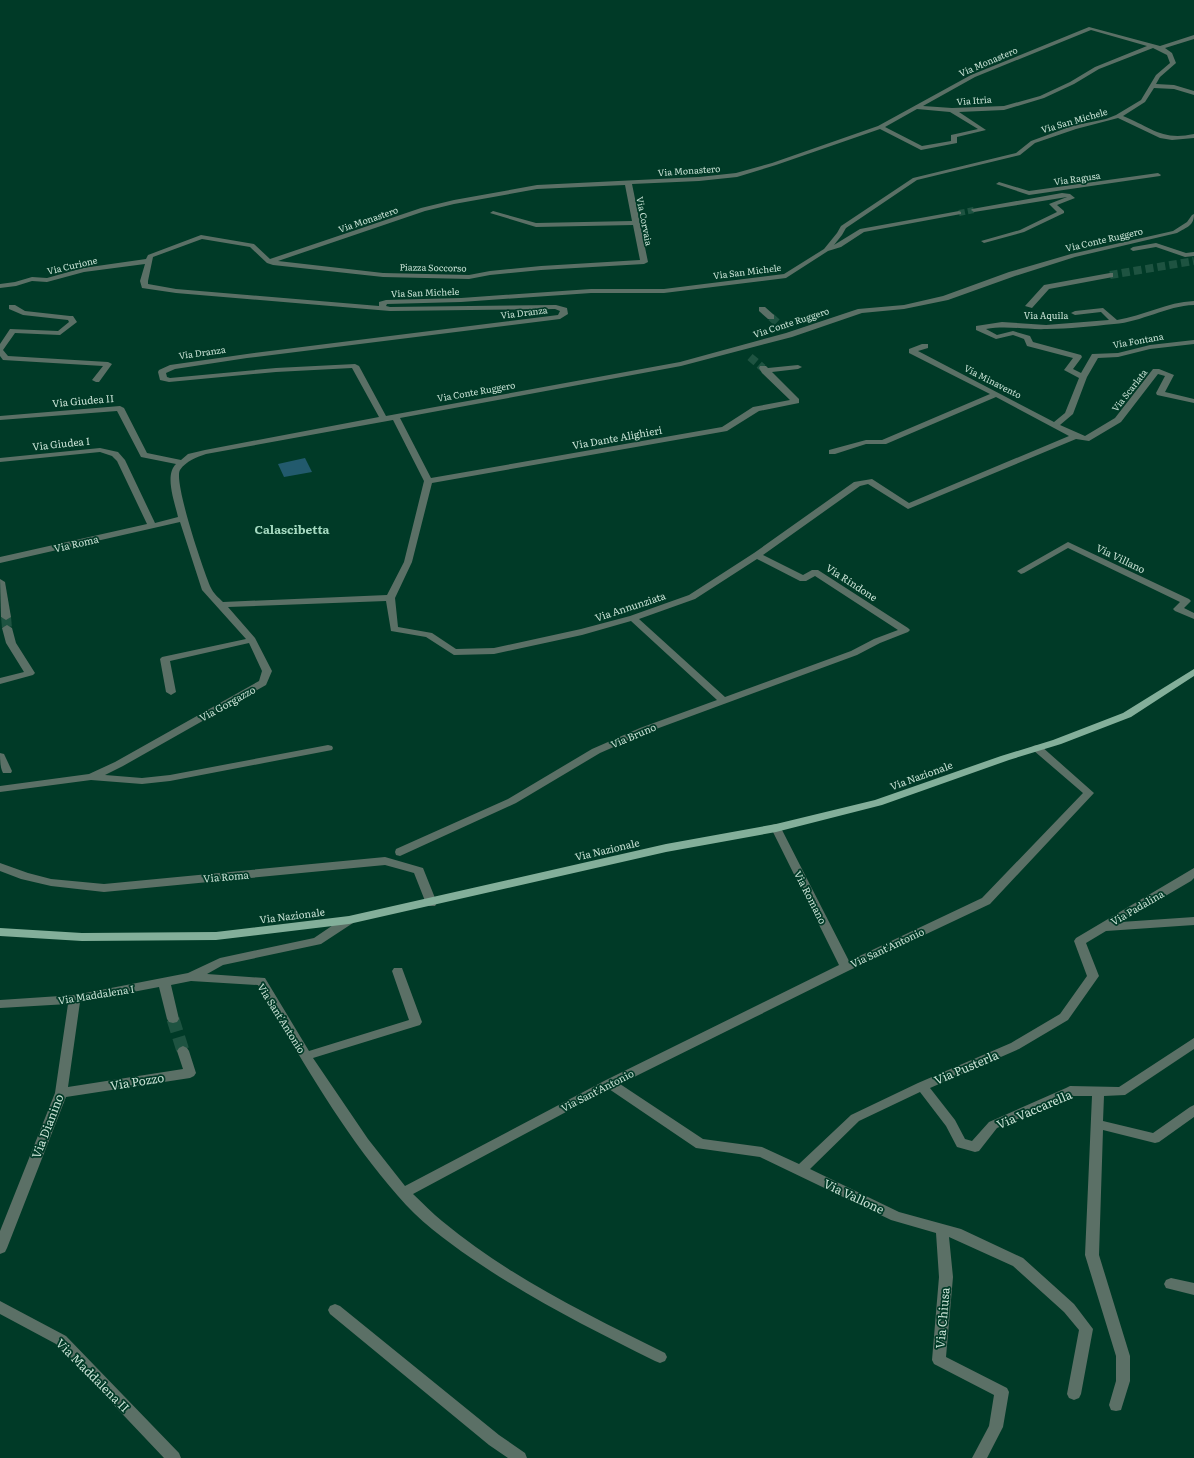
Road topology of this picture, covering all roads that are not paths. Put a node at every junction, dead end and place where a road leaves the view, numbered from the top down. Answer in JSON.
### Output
{"nodes":[{"id":1,"x":1192,"y":38,"type":"edge"},
{"id":2,"x":1152,"y":46,"type":"junction"},
{"id":3,"x":1160,"y":48,"type":"junction"},
{"id":4,"x":1153,"y":86,"type":"junction"},
{"id":5,"x":1194,"y":93,"type":"edge"},
{"id":6,"x":915,"y":107,"type":"junction"},
{"id":7,"x":952,"y":110,"type":"junction"},
{"id":8,"x":1118,"y":116,"type":"junction"},
{"id":9,"x":880,"y":127,"type":"junction"},
{"id":10,"x":1194,"y":136,"type":"edge"},
{"id":11,"x":1158,"y":175,"type":"dead end"},
{"id":12,"x":628,"y":182,"type":"junction"},
{"id":13,"x":999,"y":184,"type":"dead end"},
{"id":14,"x":974,"y":210,"type":"tunnel mouth"},
{"id":15,"x":493,"y":213,"type":"dead end"},
{"id":16,"x":960,"y":213,"type":"tunnel mouth"},
{"id":17,"x":1194,"y":216,"type":"edge"},
{"id":18,"x":637,"y":223,"type":"junction"},
{"id":19,"x":1192,"y":223,"type":"edge"},
{"id":20,"x":984,"y":241,"type":"dead end"},
{"id":21,"x":1111,"y":247,"type":"junction"},
{"id":22,"x":826,"y":250,"type":"junction"},
{"id":23,"x":1194,"y":254,"type":"edge"},
{"id":24,"x":148,"y":261,"type":"junction"},
{"id":25,"x":269,"y":262,"type":"junction"},
{"id":26,"x":644,"y":262,"type":"joint"},
{"id":27,"x":1110,"y":275,"type":"tunnel mouth"},
{"id":28,"x":0,"y":286,"type":"edge"},
{"id":29,"x":1194,"y":303,"type":"edge"},
{"id":30,"x":1029,"y":306,"type":"dead end"},
{"id":31,"x":12,"y":307,"type":"dead end"},
{"id":32,"x":383,"y":308,"type":"junction"},
{"id":33,"x":762,"y":309,"type":"dead end"},
{"id":34,"x":1075,"y":313,"type":"dead end"},
{"id":35,"x":771,"y":317,"type":"tunnel mouth"},
{"id":36,"x":1115,"y":322,"type":"junction"},
{"id":37,"x":781,"y":326,"type":"tunnel mouth"},
{"id":38,"x":789,"y":335,"type":"junction"},
{"id":39,"x":1194,"y":342,"type":"edge"},
{"id":40,"x":925,"y":346,"type":"dead end"},
{"id":41,"x":742,"y":348,"type":"junction"},
{"id":42,"x":0,"y":350,"type":"edge"},
{"id":43,"x":750,"y":357,"type":"tunnel mouth"},
{"id":44,"x":798,"y":367,"type":"dead end"},
{"id":45,"x":1083,"y":377,"type":"junction"},
{"id":46,"x":96,"y":380,"type":"dead end"},
{"id":47,"x":997,"y":394,"type":"junction"},
{"id":48,"x":1194,"y":401,"type":"edge"},
{"id":49,"x":395,"y":416,"type":"junction"},
{"id":50,"x":0,"y":418,"type":"edge"},
{"id":51,"x":383,"y":418,"type":"junction"},
{"id":52,"x":1055,"y":425,"type":"junction"},
{"id":53,"x":1076,"y":436,"type":"junction"},
{"id":54,"x":832,"y":452,"type":"dead end"},
{"id":55,"x":0,"y":460,"type":"edge"},
{"id":56,"x":181,"y":463,"type":"junction"},
{"id":57,"x":432,"y":480,"type":"junction"},
{"id":58,"x":183,"y":519,"type":"junction"},
{"id":59,"x":152,"y":526,"type":"junction"},
{"id":60,"x":757,"y":555,"type":"junction"},
{"id":61,"x":0,"y":560,"type":"edge"},
{"id":62,"x":1021,"y":571,"type":"dead end"},
{"id":63,"x":0,"y":582,"type":"edge"},
{"id":64,"x":390,"y":601,"type":"junction"},
{"id":65,"x":220,"y":605,"type":"junction"},
{"id":66,"x":4,"y":615,"type":"tunnel mouth"},
{"id":67,"x":1194,"y":616,"type":"edge"},
{"id":68,"x":633,"y":618,"type":"junction"},
{"id":69,"x":7,"y":628,"type":"tunnel mouth"},
{"id":70,"x":252,"y":640,"type":"junction"},
{"id":71,"x":877,"y":641,"type":"joint"},
{"id":72,"x":1194,"y":672,"type":"edge"},
{"id":73,"x":0,"y":681,"type":"edge"},
{"id":74,"x":171,"y":692,"type":"dead end"},
{"id":75,"x":724,"y":701,"type":"junction"},
{"id":76,"x":328,"y":748,"type":"dead end"},
{"id":77,"x":1038,"y":748,"type":"junction"},
{"id":78,"x":0,"y":756,"type":"edge"},
{"id":79,"x":8,"y":771,"type":"dead end"},
{"id":80,"x":91,"y":777,"type":"junction"},
{"id":81,"x":0,"y":789,"type":"edge"},
{"id":82,"x":776,"y":828,"type":"junction"},
{"id":83,"x":400,"y":852,"type":"dead end"},
{"id":84,"x":0,"y":867,"type":"edge"},
{"id":85,"x":1194,"y":872,"type":"edge"},
{"id":86,"x":431,"y":902,"type":"junction"},
{"id":87,"x":349,"y":920,"type":"junction"},
{"id":88,"x":1194,"y":921,"type":"edge"},
{"id":89,"x":1103,"y":927,"type":"junction"},
{"id":90,"x":0,"y":932,"type":"edge"},
{"id":91,"x":1080,"y":941,"type":"joint"},
{"id":92,"x":846,"y":967,"type":"junction"},
{"id":93,"x":398,"y":971,"type":"dead end"},
{"id":94,"x":191,"y":977,"type":"junction"},
{"id":95,"x":164,"y":982,"type":"junction"},
{"id":96,"x":75,"y":999,"type":"junction"},
{"id":97,"x":0,"y":1004,"type":"edge"},
{"id":98,"x":173,"y":1019,"type":"tunnel mouth"},
{"id":99,"x":1194,"y":1043,"type":"edge"},
{"id":100,"x":183,"y":1051,"type":"tunnel mouth"},
{"id":101,"x":306,"y":1056,"type":"junction"},
{"id":102,"x":610,"y":1083,"type":"junction"},
{"id":103,"x":922,"y":1086,"type":"junction"},
{"id":104,"x":1098,"y":1092,"type":"junction"},
{"id":105,"x":61,"y":1093,"type":"junction"},
{"id":106,"x":1194,"y":1110,"type":"edge"},
{"id":107,"x":1097,"y":1124,"type":"junction"},
{"id":108,"x":800,"y":1171,"type":"junction"},
{"id":109,"x":404,"y":1193,"type":"junction"},
{"id":110,"x":942,"y":1230,"type":"junction"},
{"id":111,"x":0,"y":1248,"type":"edge"},
{"id":112,"x":1172,"y":1284,"type":"dead end"},
{"id":113,"x":1194,"y":1288,"type":"edge"},
{"id":114,"x":0,"y":1308,"type":"edge"},
{"id":115,"x":335,"y":1310,"type":"dead end"},
{"id":116,"x":660,"y":1357,"type":"dead end"},
{"id":117,"x":1074,"y":1394,"type":"dead end"},
{"id":118,"x":1116,"y":1405,"type":"dead end"},
{"id":119,"x":174,"y":1458,"type":"edge"},
{"id":120,"x":520,"y":1458,"type":"edge"},
{"id":121,"x":979,"y":1458,"type":"edge"}],
"edges":[{"from":1,"to":3,"type":"street"},
{"from":2,"to":3,"type":"street"},
{"from":2,"to":6,"type":"street","name":"Via Monastero"},
{"from":2,"to":7,"type":"street","name":"Via Itria"},
{"from":3,"to":4,"type":"street","name":"Via San Michele"},
{"from":4,"to":5,"type":"street"},
{"from":4,"to":8,"type":"street","name":"Via San Michele"},
{"from":6,"to":7,"type":"street"},
{"from":6,"to":9,"type":"street","name":"Via Monastero"},
{"from":7,"to":9,"type":"street","name":"Via Itria"},
{"from":8,"to":10,"type":"street"},
{"from":8,"to":22,"type":"street","name":"Via San Michele"},
{"from":9,"to":12,"type":"street","name":"Via Monastero"},
{"from":11,"to":13,"type":"street","name":"Via Ragusa"},
{"from":12,"to":18,"type":"street","name":"Via Corvaia"},
{"from":12,"to":25,"type":"street","name":"Via Monastero"},
{"from":14,"to":20,"type":"street"},
{"from":15,"to":18,"type":"street"},
{"from":16,"to":22,"type":"street"},
{"from":17,"to":19,"type":"street","name":"Via Conte Ruggero"},
{"from":18,"to":26,"type":"street","name":"Via Corvaia"},
{"from":19,"to":21,"type":"street","name":"Via Conte Ruggero"},
{"from":21,"to":23,"type":"street"},
{"from":21,"to":38,"type":"street","name":"Via Conte Ruggero"},
{"from":22,"to":32,"type":"street","name":"Via San Michele"},
{"from":24,"to":25,"type":"street"},
{"from":24,"to":28,"type":"street","name":"Via Curione"},
{"from":24,"to":32,"type":"street","name":"Via Dranza"},
{"from":25,"to":26,"type":"street","name":"Piazza Soccorso"},
{"from":27,"to":30,"type":"street"},
{"from":29,"to":36,"type":"street","name":"Via Aquila"},
{"from":31,"to":42,"type":"street"},
{"from":32,"to":51,"type":"street","name":"Via Dranza"},
{"from":33,"to":35,"type":"street"},
{"from":34,"to":36,"type":"street"},
{"from":36,"to":45,"type":"street","name":"Via Aquila"},
{"from":37,"to":38,"type":"street"},
{"from":38,"to":41,"type":"street","name":"Via Conte Ruggero"},
{"from":39,"to":45,"type":"street","name":"Via Fontana"},
{"from":40,"to":47,"type":"street","name":"Via Minavento"},
{"from":41,"to":43,"type":"street"},
{"from":41,"to":49,"type":"street","name":"Via Conte Ruggero"},
{"from":42,"to":46,"type":"street"},
{"from":44,"to":57,"type":"street","name":"Via Dante Alighieri"},
{"from":45,"to":52,"type":"street","name":"Via Fontana"},
{"from":47,"to":52,"type":"street","name":"Via Minavento"},
{"from":47,"to":54,"type":"street"},
{"from":48,"to":53,"type":"street","name":"Via Scarlata"},
{"from":49,"to":51,"type":"street","name":"Via Conte Ruggero"},
{"from":49,"to":57,"type":"street"},
{"from":50,"to":56,"type":"street","name":"Via Giudea II"},
{"from":51,"to":56,"type":"street","name":"Via Conte Ruggero"},
{"from":52,"to":53,"type":"street","name":"Via Minavento"},
{"from":53,"to":60,"type":"street","name":"Via Annunziata"},
{"from":55,"to":59,"type":"street","name":"Via Giudea I"},
{"from":56,"to":58,"type":"street"},
{"from":57,"to":64,"type":"street"},
{"from":58,"to":59,"type":"street","name":"Via Roma"},
{"from":58,"to":65,"type":"street","name":"Via Gorgazzo"},
{"from":59,"to":61,"type":"street","name":"Via Roma"},
{"from":60,"to":68,"type":"street","name":"Via Annunziata"},
{"from":60,"to":71,"type":"street","name":"Via Rindone"},
{"from":62,"to":67,"type":"street","name":"Via Villano"},
{"from":63,"to":66,"type":"street"},
{"from":64,"to":65,"type":"street"},
{"from":64,"to":68,"type":"street","name":"Via Annunziata"},
{"from":65,"to":70,"type":"street","name":"Via Gorgazzo"},
{"from":68,"to":75,"type":"street"},
{"from":69,"to":73,"type":"street"},
{"from":70,"to":74,"type":"street"},
{"from":70,"to":80,"type":"street","name":"Via Gorgazzo"},
{"from":71,"to":75,"type":"street","name":"Via Bruno"},
{"from":72,"to":77,"type":"main road","name":"Via Nazionale"},
{"from":75,"to":83,"type":"street","name":"Via Bruno"},
{"from":76,"to":80,"type":"street","name":"Via Gorgazzo"},
{"from":77,"to":82,"type":"main road","name":"Via Nazionale"},
{"from":77,"to":92,"type":"street","name":"Via Sant'Antonio"},
{"from":78,"to":79,"type":"street"},
{"from":80,"to":81,"type":"street","name":"Via Gorgazzo"},
{"from":82,"to":86,"type":"main road","name":"Via Nazionale"},
{"from":82,"to":92,"type":"street","name":"Via Romano"},
{"from":84,"to":86,"type":"street","name":"Via Roma"},
{"from":85,"to":89,"type":"street","name":"Via Padalina"},
{"from":86,"to":87,"type":"main road","name":"Via Nazionale"},
{"from":87,"to":90,"type":"main road","name":"Via Nazionale"},
{"from":87,"to":94,"type":"street"},
{"from":88,"to":89,"type":"street"},
{"from":89,"to":91,"type":"street","name":"Via Padalina"},
{"from":91,"to":103,"type":"street","name":"Via Pusterla"},
{"from":92,"to":102,"type":"street","name":"Via Sant'Antonio"},
{"from":93,"to":101,"type":"street"},
{"from":94,"to":95,"type":"street","name":"Via Maddalena I"},
{"from":94,"to":101,"type":"street","name":"Via Sant'Antonio"},
{"from":95,"to":96,"type":"street","name":"Via Maddalena I"},
{"from":95,"to":98,"type":"street"},
{"from":96,"to":97,"type":"street","name":"Via Maddalena I"},
{"from":96,"to":105,"type":"street","name":"Via Dianino"},
{"from":99,"to":104,"type":"street","name":"Via Vaccarella"},
{"from":100,"to":105,"type":"street","name":"Via Pozzo"},
{"from":101,"to":109,"type":"street","name":"Via Sant'Antonio"},
{"from":102,"to":108,"type":"street","name":"Via Vallone"},
{"from":102,"to":109,"type":"street","name":"Via Sant'Antonio"},
{"from":103,"to":104,"type":"street","name":"Via Vaccarella"},
{"from":103,"to":108,"type":"street","name":"Via Pusterla"},
{"from":104,"to":107,"type":"street"},
{"from":105,"to":111,"type":"street","name":"Via Dianino"},
{"from":106,"to":107,"type":"street"},
{"from":107,"to":118,"type":"street"},
{"from":108,"to":110,"type":"street","name":"Via Vallone"},
{"from":109,"to":116,"type":"street"},
{"from":110,"to":117,"type":"street","name":"Via Vallone"},
{"from":110,"to":121,"type":"street","name":"Via Chiusa"},
{"from":112,"to":113,"type":"street"},
{"from":114,"to":119,"type":"street","name":"Via Maddalena II"},
{"from":115,"to":120,"type":"street"}]}
